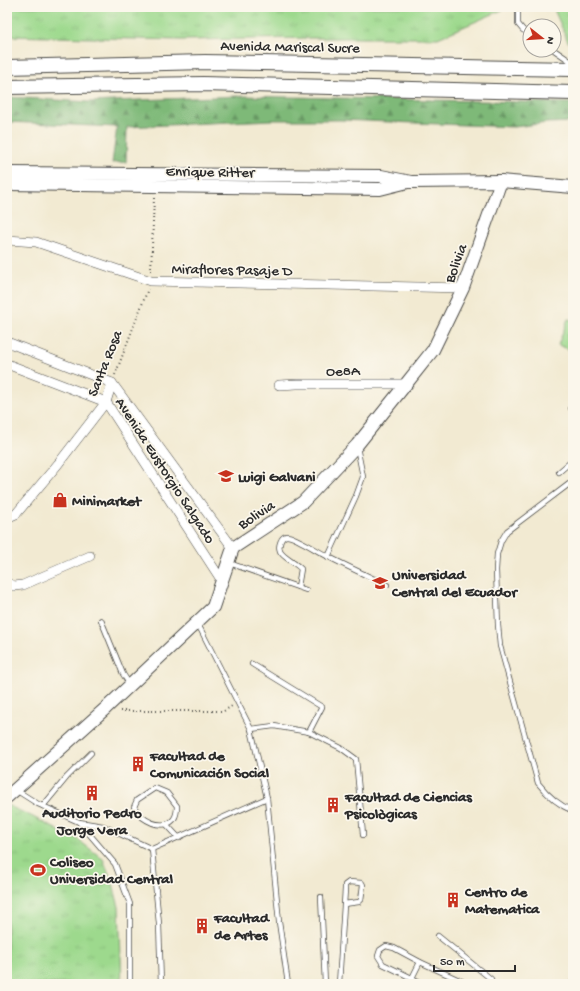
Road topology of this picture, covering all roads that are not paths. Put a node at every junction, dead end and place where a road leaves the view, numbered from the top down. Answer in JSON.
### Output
{"nodes":[{"id":1,"x":518,"y":7,"type":"edge"},
{"id":2,"x":522,"y":29,"type":"edge"},
{"id":3,"x":562,"y":55,"type":"edge"},
{"id":4,"x":7,"y":58,"type":"edge"},
{"id":5,"x":573,"y":63,"type":"edge"},
{"id":6,"x":79,"y":65,"type":"junction"},
{"id":7,"x":7,"y":67,"type":"edge"},
{"id":8,"x":573,"y":69,"type":"edge"},
{"id":9,"x":7,"y":87,"type":"edge"},
{"id":10,"x":573,"y":93,"type":"edge"},
{"id":11,"x":7,"y":173,"type":"edge"},
{"id":12,"x":501,"y":181,"type":"junction"},
{"id":13,"x":411,"y":182,"type":"junction"},
{"id":14,"x":7,"y":184,"type":"edge"},
{"id":15,"x":573,"y":187,"type":"edge"},
{"id":16,"x":7,"y":240,"type":"edge"},
{"id":17,"x":463,"y":288,"type":"junction"},
{"id":18,"x":7,"y":342,"type":"edge"},
{"id":19,"x":7,"y":364,"type":"edge"},
{"id":20,"x":112,"y":383,"type":"junction"},
{"id":21,"x":406,"y":384,"type":"junction"},
{"id":22,"x":279,"y":385,"type":"dead end"},
{"id":23,"x":106,"y":402,"type":"junction"},
{"id":24,"x":357,"y":445,"type":"junction"},
{"id":25,"x":573,"y":460,"type":"edge"},
{"id":26,"x":559,"y":472,"type":"dead end"},
{"id":27,"x":573,"y":482,"type":"edge"},
{"id":28,"x":7,"y":518,"type":"edge"},
{"id":29,"x":233,"y":548,"type":"junction"},
{"id":30,"x":90,"y":556,"type":"dead end"},
{"id":31,"x":328,"y":557,"type":"junction"},
{"id":32,"x":229,"y":563,"type":"junction"},
{"id":33,"x":222,"y":581,"type":"junction"},
{"id":34,"x":7,"y":583,"type":"edge"},
{"id":35,"x":387,"y":585,"type":"dead end"},
{"id":36,"x":298,"y":587,"type":"junction"},
{"id":37,"x":306,"y":590,"type":"dead end"},
{"id":38,"x":101,"y":620,"type":"dead end"},
{"id":39,"x":196,"y":623,"type":"junction"},
{"id":40,"x":252,"y":664,"type":"dead end"},
{"id":41,"x":130,"y":685,"type":"junction"},
{"id":42,"x":251,"y":729,"type":"junction"},
{"id":43,"x":309,"y":732,"type":"junction"},
{"id":44,"x":91,"y":753,"type":"dead end"},
{"id":45,"x":11,"y":793,"type":"edge"},
{"id":46,"x":267,"y":798,"type":"junction"},
{"id":47,"x":43,"y":806,"type":"junction"},
{"id":48,"x":573,"y":812,"type":"edge"},
{"id":49,"x":79,"y":822,"type":"junction"},
{"id":50,"x":167,"y":825,"type":"junction"},
{"id":51,"x":363,"y":835,"type":"dead end"},
{"id":52,"x":179,"y":838,"type":"junction"},
{"id":53,"x":152,"y":849,"type":"junction"},
{"id":54,"x":320,"y":897,"type":"dead end"},
{"id":55,"x":344,"y":904,"type":"junction"},
{"id":56,"x":438,"y":936,"type":"dead end"},
{"id":57,"x":420,"y":962,"type":"junction"},
{"id":58,"x":412,"y":978,"type":"junction"},
{"id":59,"x":573,"y":981,"type":"edge"},
{"id":60,"x":130,"y":984,"type":"edge"},
{"id":61,"x":161,"y":984,"type":"edge"},
{"id":62,"x":288,"y":984,"type":"edge"},
{"id":63,"x":324,"y":984,"type":"edge"},
{"id":64,"x":339,"y":984,"type":"edge"},
{"id":65,"x":409,"y":984,"type":"edge"},
{"id":66,"x":424,"y":984,"type":"edge"},
{"id":67,"x":468,"y":984,"type":"edge"},
{"id":68,"x":492,"y":984,"type":"edge"},
{"id":69,"x":571,"y":984,"type":"edge"}],
"edges":[{"from":1,"to":2,"type":"lane"},
{"from":3,"to":5,"type":"lane"},
{"from":4,"to":6,"type":"main road"},
{"from":6,"to":7,"type":"main road","name":"Avenida Mariscal Sucre"},
{"from":6,"to":8,"type":"main road","name":"Avenida Mariscal Sucre"},
{"from":9,"to":10,"type":"main road"},
{"from":11,"to":13,"type":"street","name":"Enrique Ritter"},
{"from":12,"to":13,"type":"street","name":"Enrique Ritter"},
{"from":12,"to":15,"type":"street","name":"Enrique Ritter"},
{"from":12,"to":17,"type":"street","name":"Bolivia"},
{"from":13,"to":14,"type":"street","name":"Enrique Ritter"},
{"from":16,"to":17,"type":"street","name":"Miraflores Pasaje D"},
{"from":17,"to":21,"type":"street","name":"Bolivia"},
{"from":18,"to":20,"type":"street","name":"Avenida Eustorgio Salgado"},
{"from":19,"to":23,"type":"street","name":"Avenida Eustorgio Salgado"},
{"from":20,"to":23,"type":"street","name":"Santa Rosa"},
{"from":20,"to":29,"type":"street","name":"Avenida Eustorgio Salgado"},
{"from":21,"to":22,"type":"street","name":"Oe8A"},
{"from":21,"to":24,"type":"street","name":"Bolivia"},
{"from":23,"to":28,"type":"street","name":"Santa Rosa"},
{"from":23,"to":33,"type":"street","name":"Avenida Eustorgio Salgado"},
{"from":24,"to":29,"type":"street","name":"Bolivia"},
{"from":24,"to":31,"type":"lane"},
{"from":25,"to":26,"type":"lane"},
{"from":27,"to":48,"type":"lane"},
{"from":29,"to":32,"type":"street","name":"Bolivia"},
{"from":30,"to":34,"type":"street"},
{"from":31,"to":35,"type":"lane"},
{"from":31,"to":36,"type":"lane"},
{"from":32,"to":33,"type":"street","name":"Bolivia"},
{"from":32,"to":36,"type":"lane"},
{"from":33,"to":39,"type":"street","name":"Bolivia"},
{"from":36,"to":37,"type":"lane"},
{"from":38,"to":41,"type":"lane"},
{"from":39,"to":41,"type":"street","name":"Bolivia"},
{"from":39,"to":42,"type":"lane"},
{"from":40,"to":43,"type":"lane"},
{"from":41,"to":45,"type":"street","name":"Bolivia"},
{"from":42,"to":43,"type":"lane"},
{"from":42,"to":46,"type":"lane"},
{"from":43,"to":51,"type":"lane"},
{"from":44,"to":47,"type":"lane"},
{"from":45,"to":47,"type":"lane"},
{"from":46,"to":52,"type":"lane"},
{"from":46,"to":62,"type":"lane"},
{"from":47,"to":49,"type":"lane"},
{"from":49,"to":53,"type":"lane"},
{"from":49,"to":60,"type":"lane"},
{"from":50,"to":50,"type":"lane"},
{"from":50,"to":52,"type":"lane"},
{"from":52,"to":53,"type":"lane"},
{"from":53,"to":61,"type":"lane"},
{"from":54,"to":63,"type":"lane"},
{"from":55,"to":55,"type":"lane"},
{"from":55,"to":64,"type":"lane"},
{"from":56,"to":68,"type":"lane"},
{"from":57,"to":58,"type":"lane"},
{"from":57,"to":58,"type":"lane"},
{"from":57,"to":67,"type":"lane"},
{"from":58,"to":65,"type":"lane"},
{"from":58,"to":66,"type":"lane"},
{"from":59,"to":69,"type":"lane"}]}
